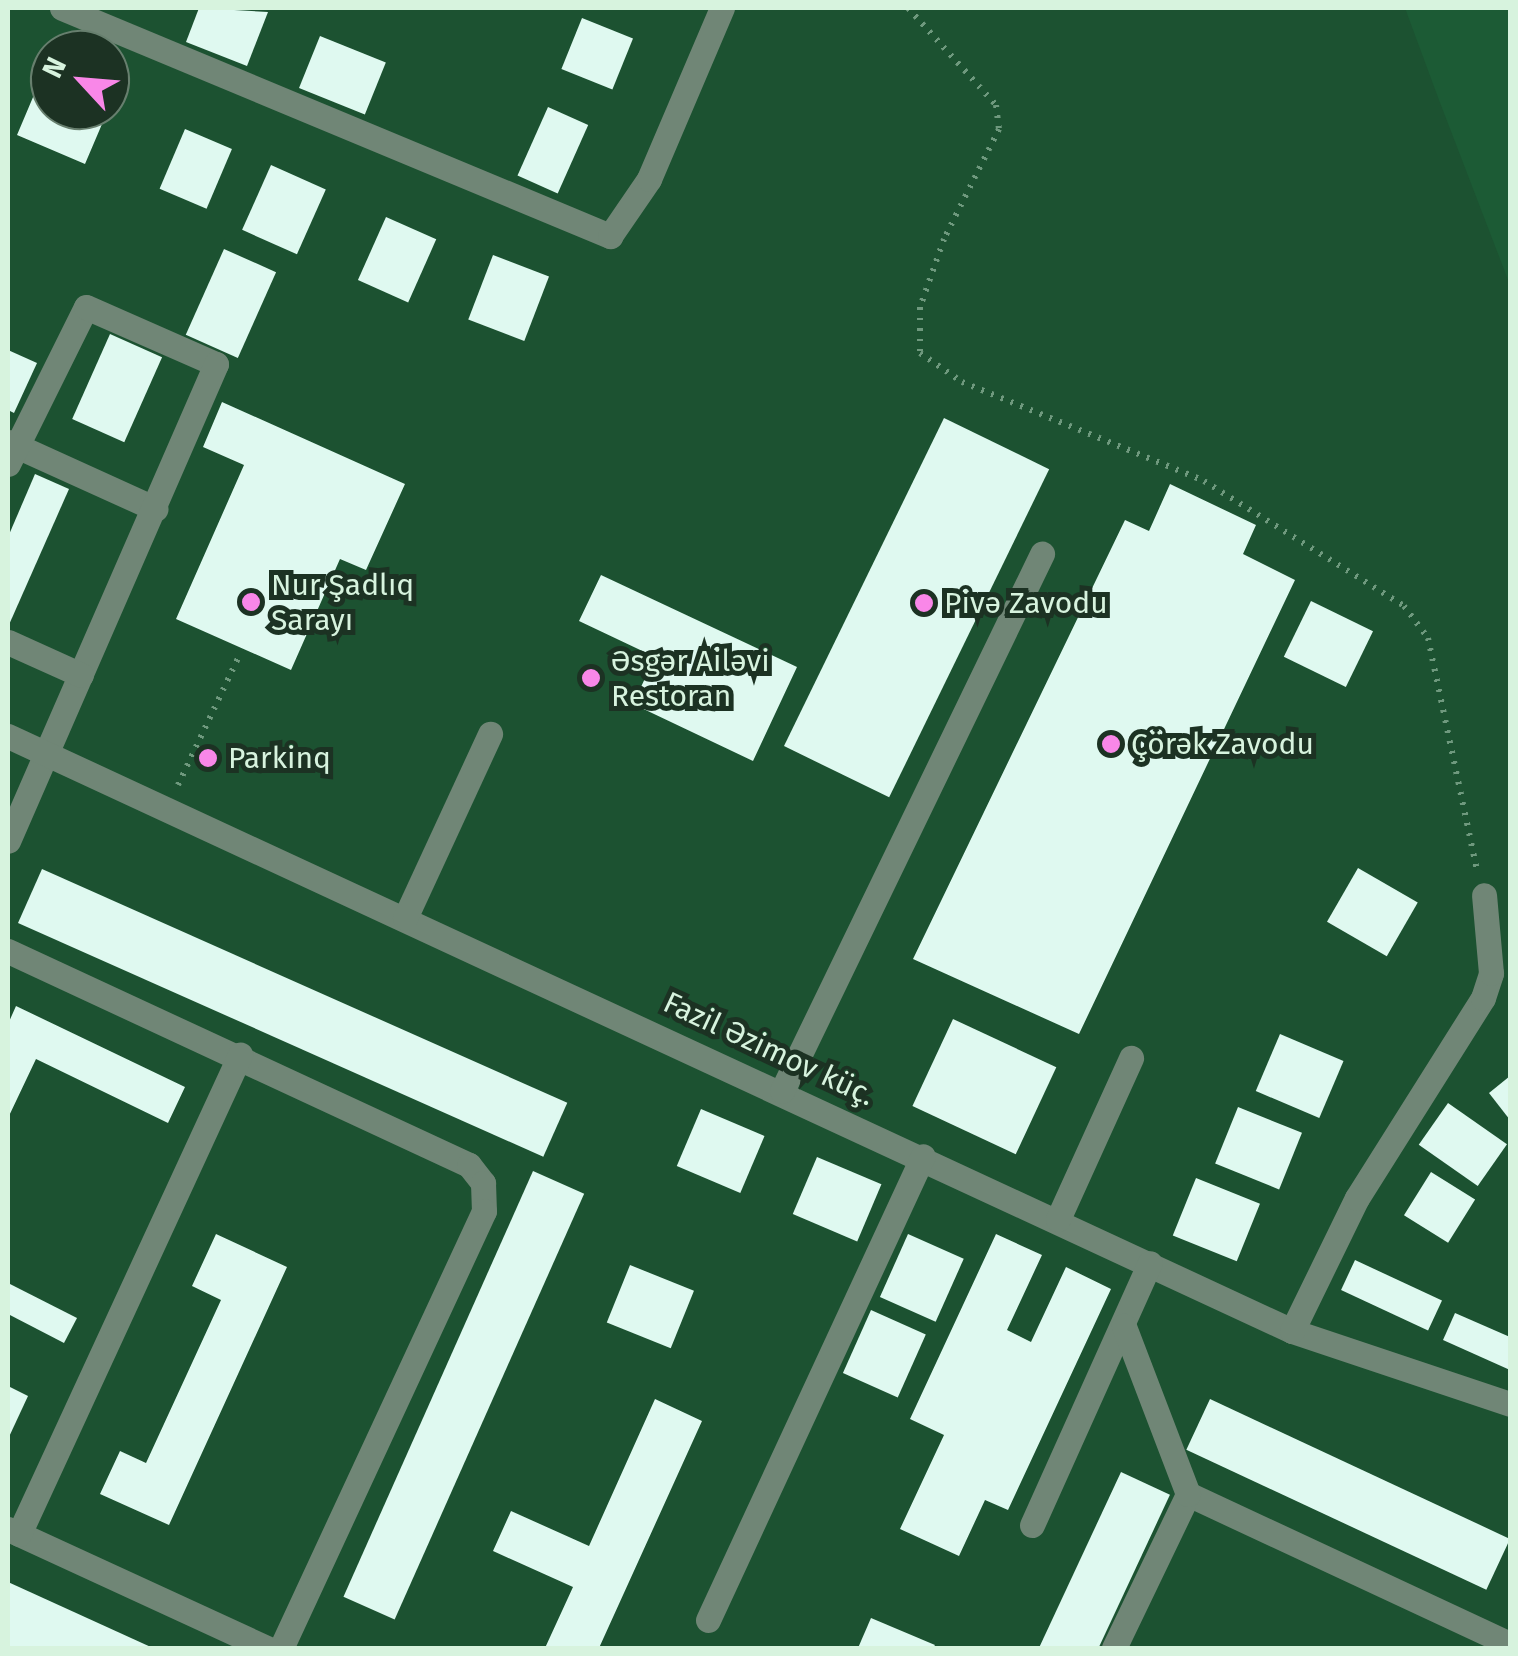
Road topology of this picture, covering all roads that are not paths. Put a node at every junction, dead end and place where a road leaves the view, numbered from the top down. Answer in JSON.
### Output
{"nodes":[{"id":1,"x":62,"y":8,"type":"edge"},
{"id":2,"x":722,"y":8,"type":"edge"},
{"id":3,"x":10,"y":450,"type":"edge"},
{"id":4,"x":156,"y":509,"type":"junction"},
{"id":5,"x":1042,"y":554,"type":"dead end"},
{"id":6,"x":8,"y":642,"type":"edge"},
{"id":7,"x":81,"y":675,"type":"junction"},
{"id":8,"x":490,"y":734,"type":"dead end"},
{"id":9,"x":8,"y":736,"type":"edge"},
{"id":10,"x":46,"y":754,"type":"junction"},
{"id":11,"x":8,"y":841,"type":"edge"},
{"id":12,"x":1484,"y":896,"type":"road end"},
{"id":13,"x":405,"y":918,"type":"junction"},
{"id":14,"x":8,"y":952,"type":"edge"},
{"id":15,"x":240,"y":1055,"type":"junction"},
{"id":16,"x":1131,"y":1058,"type":"dead end"},
{"id":17,"x":782,"y":1092,"type":"junction"},
{"id":18,"x":923,"y":1156,"type":"junction"},
{"id":19,"x":1058,"y":1219,"type":"junction"},
{"id":20,"x":1150,"y":1263,"type":"junction"},
{"id":21,"x":1124,"y":1326,"type":"junction"},
{"id":22,"x":1292,"y":1331,"type":"junction"},
{"id":23,"x":1510,"y":1404,"type":"edge"},
{"id":24,"x":1188,"y":1494,"type":"junction"},
{"id":25,"x":1032,"y":1525,"type":"dead end"},
{"id":26,"x":13,"y":1531,"type":"edge"},
{"id":27,"x":708,"y":1620,"type":"dead end"},
{"id":28,"x":1510,"y":1644,"type":"edge"},
{"id":29,"x":267,"y":1648,"type":"edge"},
{"id":30,"x":282,"y":1648,"type":"edge"},
{"id":31,"x":1114,"y":1648,"type":"edge"}],
"edges":[{"from":1,"to":2,"type":"street"},
{"from":3,"to":4,"type":"street"},
{"from":3,"to":4,"type":"street"},
{"from":4,"to":7,"type":"street"},
{"from":5,"to":17,"type":"street"},
{"from":6,"to":7,"type":"street"},
{"from":7,"to":10,"type":"street"},
{"from":8,"to":13,"type":"street"},
{"from":9,"to":10,"type":"street","name":"Fazil Əzimov küç."},
{"from":10,"to":11,"type":"street"},
{"from":10,"to":13,"type":"street","name":"Fazil Əzimov küç."},
{"from":12,"to":22,"type":"street"},
{"from":13,"to":17,"type":"street","name":"Fazil Əzimov küç."},
{"from":14,"to":15,"type":"street"},
{"from":15,"to":26,"type":"street"},
{"from":15,"to":30,"type":"street"},
{"from":16,"to":19,"type":"street"},
{"from":17,"to":18,"type":"street","name":"Fazil Əzimov küç."},
{"from":18,"to":19,"type":"street","name":"Fazil Əzimov küç."},
{"from":18,"to":27,"type":"street"},
{"from":19,"to":20,"type":"street","name":"Fazil Əzimov küç."},
{"from":20,"to":21,"type":"street"},
{"from":20,"to":22,"type":"street","name":"Fazil Əzimov küç."},
{"from":21,"to":24,"type":"street"},
{"from":21,"to":25,"type":"street"},
{"from":22,"to":23,"type":"street","name":"Fazil Əzimov küç."},
{"from":24,"to":28,"type":"street"},
{"from":24,"to":31,"type":"street"},
{"from":26,"to":29,"type":"street"}]}
